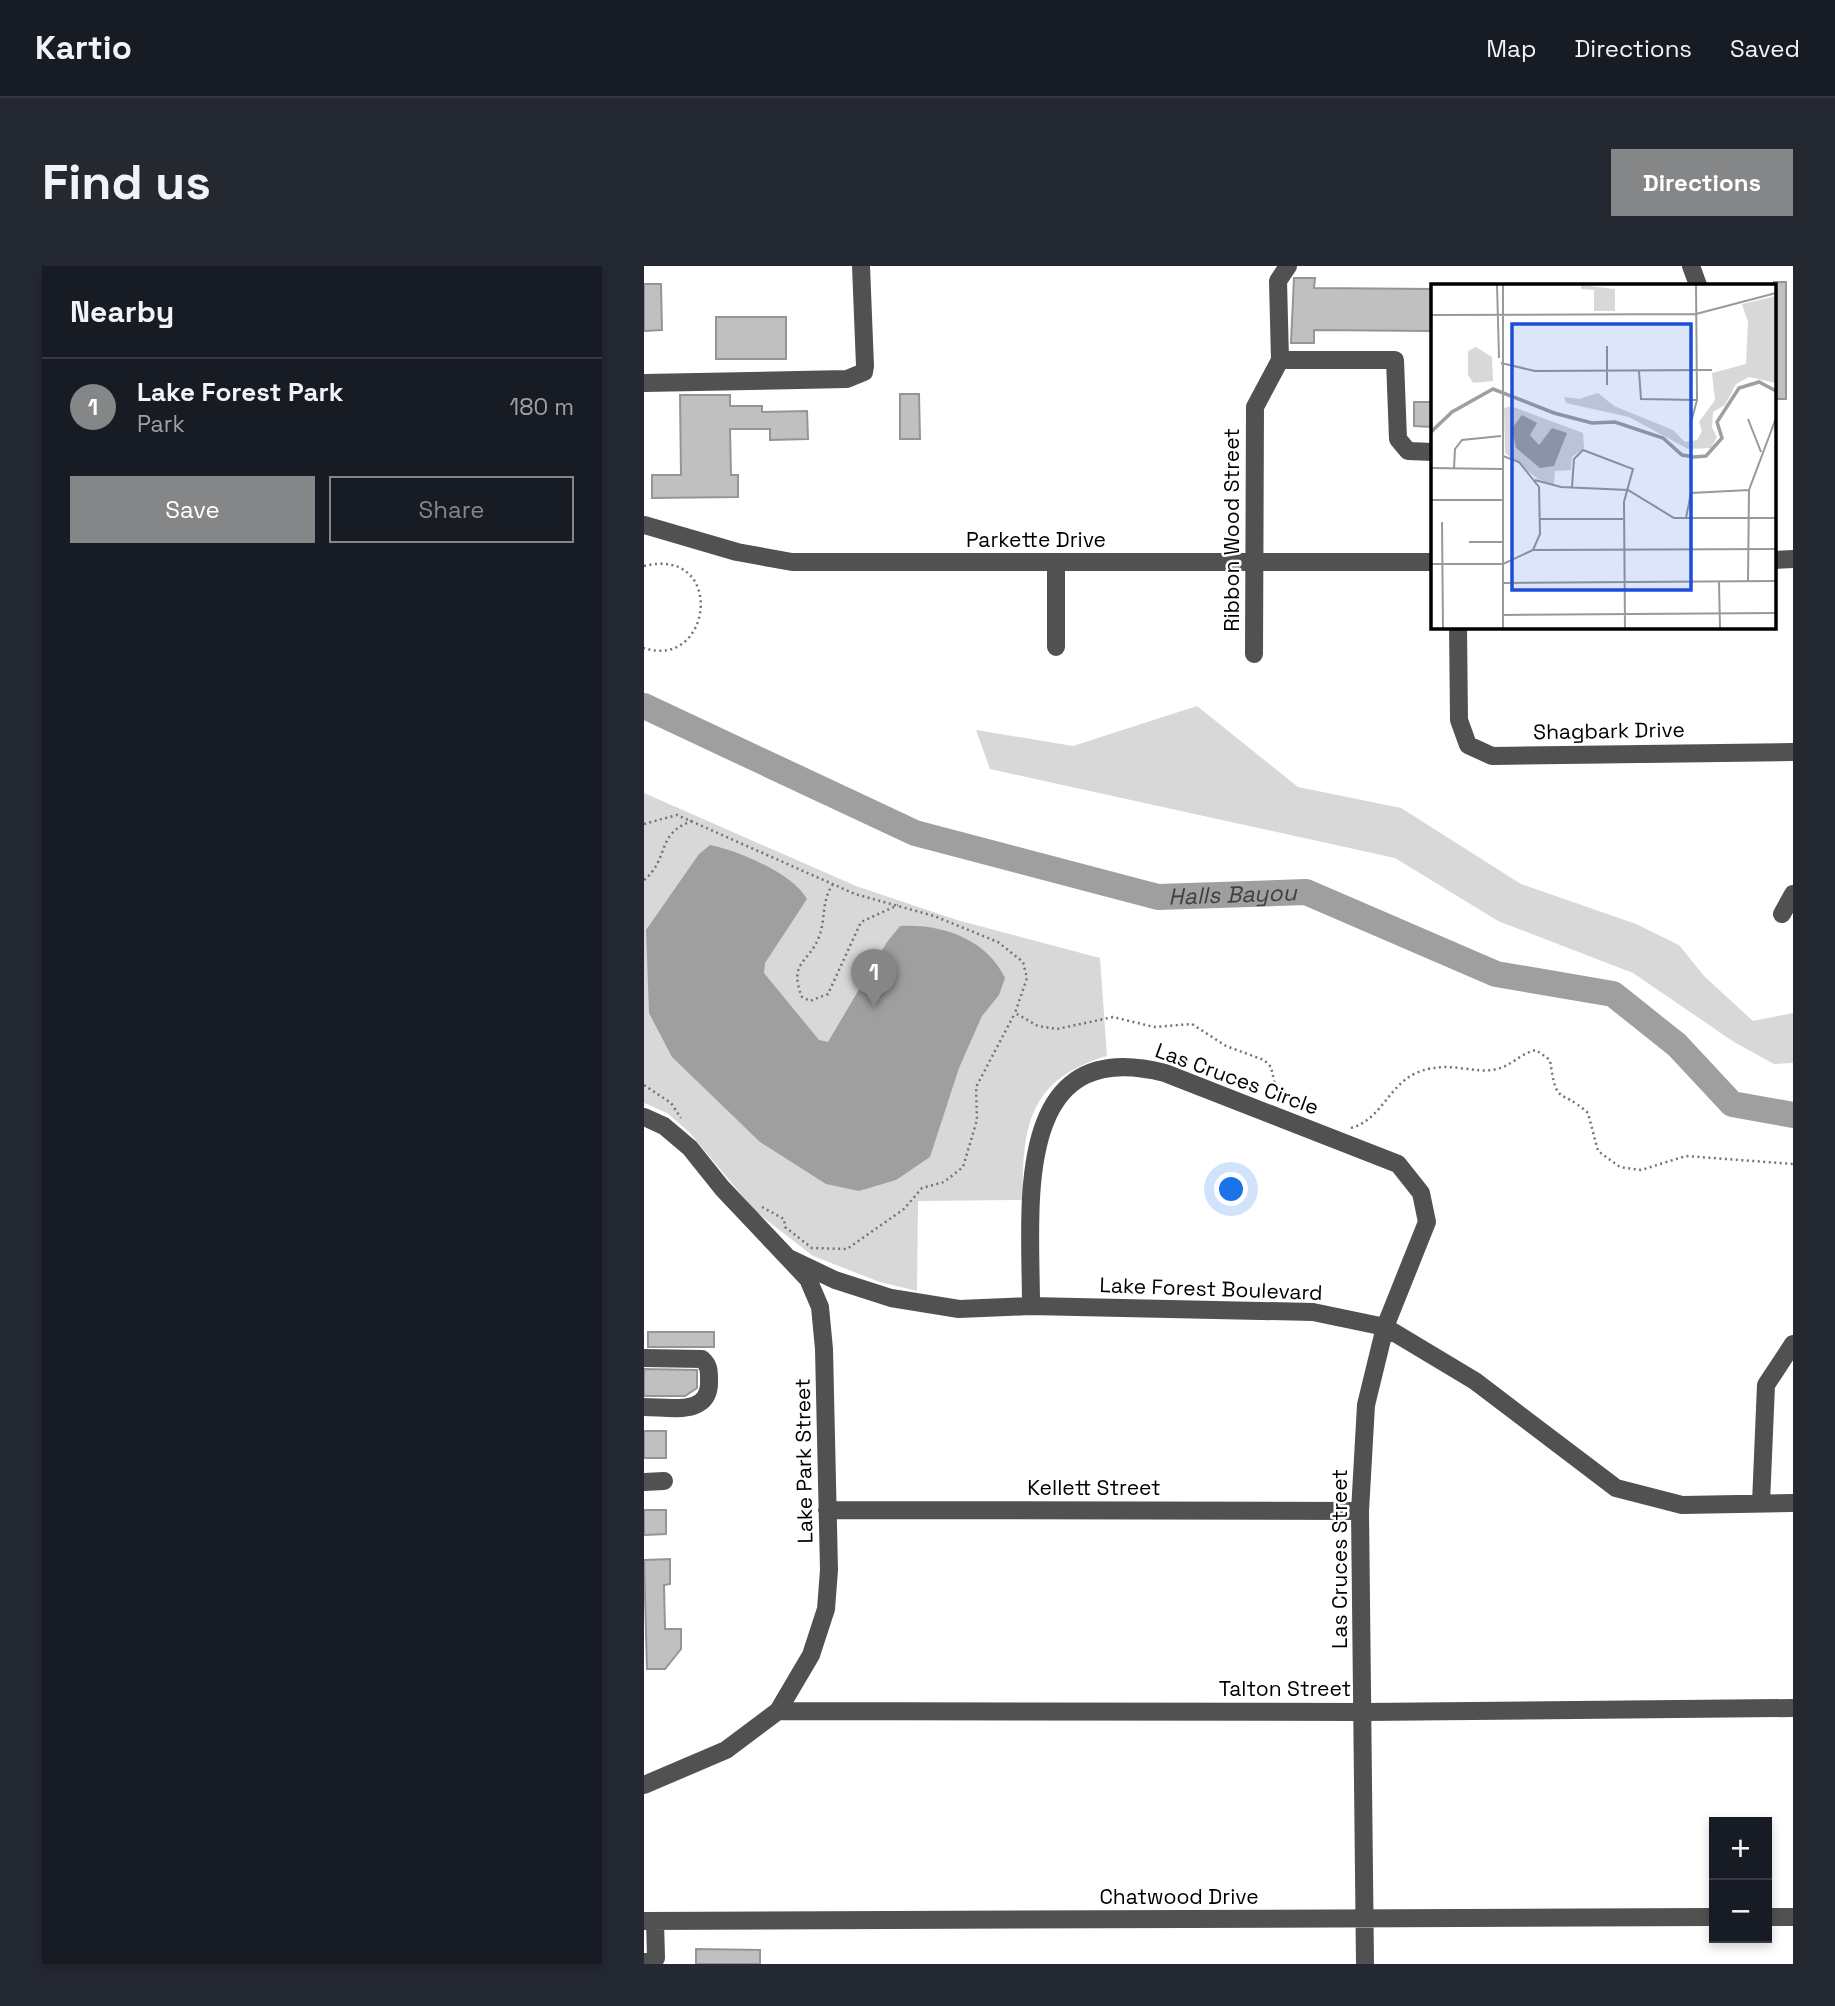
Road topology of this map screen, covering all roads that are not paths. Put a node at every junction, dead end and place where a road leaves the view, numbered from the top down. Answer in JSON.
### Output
{"nodes":[{"id":1,"x":861,"y":266,"type":"edge"},
{"id":2,"x":1288,"y":266,"type":"edge"},
{"id":3,"x":1691,"y":266,"type":"edge"},
{"id":4,"x":1698,"y":284,"type":"edge"},
{"id":5,"x":1280,"y":360,"type":"junction"},
{"id":6,"x":644,"y":383,"type":"edge"},
{"id":7,"x":1431,"y":452,"type":"edge"},
{"id":8,"x":644,"y":525,"type":"edge"},
{"id":9,"x":1431,"y":562,"type":"edge"},
{"id":10,"x":1056,"y":563,"type":"junction"},
{"id":11,"x":1254,"y":563,"type":"junction"},
{"id":12,"x":1458,"y":628,"type":"edge"},
{"id":13,"x":1056,"y":648,"type":"dead end"},
{"id":14,"x":1254,"y":654,"type":"dead end"},
{"id":15,"x":1793,"y":752,"type":"edge"},
{"id":16,"x":1793,"y":894,"type":"edge"},
{"id":17,"x":1782,"y":914,"type":"dead end"},
{"id":18,"x":644,"y":1117,"type":"edge"},
{"id":19,"x":791,"y":1259,"type":"junction"},
{"id":20,"x":1031,"y":1306,"type":"junction"},
{"id":21,"x":1385,"y":1327,"type":"junction"},
{"id":22,"x":1793,"y":1344,"type":"edge"},
{"id":23,"x":644,"y":1358,"type":"edge"},
{"id":24,"x":644,"y":1407,"type":"edge"},
{"id":25,"x":664,"y":1481,"type":"dead end"},
{"id":26,"x":644,"y":1482,"type":"edge"},
{"id":27,"x":1761,"y":1503,"type":"junction"},
{"id":28,"x":1793,"y":1503,"type":"edge"},
{"id":29,"x":827,"y":1510,"type":"junction"},
{"id":30,"x":1360,"y":1511,"type":"junction"},
{"id":31,"x":1793,"y":1708,"type":"edge"},
{"id":32,"x":778,"y":1711,"type":"junction"},
{"id":33,"x":1364,"y":1712,"type":"junction"},
{"id":34,"x":644,"y":1785,"type":"edge"},
{"id":35,"x":1709,"y":1917,"type":"edge"},
{"id":36,"x":1772,"y":1917,"type":"edge"},
{"id":37,"x":1793,"y":1917,"type":"edge"},
{"id":38,"x":1365,"y":1919,"type":"junction"},
{"id":39,"x":650,"y":1921,"type":"edge"},
{"id":40,"x":644,"y":1963,"type":"edge"},
{"id":41,"x":1366,"y":1964,"type":"edge"}],
"edges":[{"from":1,"to":6,"type":"street"},
{"from":2,"to":5,"type":"street"},
{"from":3,"to":4,"type":"street"},
{"from":5,"to":7,"type":"street"},
{"from":5,"to":11,"type":"street","name":"Ribbon Wood Street"},
{"from":8,"to":10,"type":"street","name":"Parkette Drive"},
{"from":9,"to":11,"type":"street","name":"Parkette Drive"},
{"from":10,"to":11,"type":"street","name":"Parkette Drive"},
{"from":10,"to":13,"type":"street"},
{"from":11,"to":14,"type":"street","name":"Ribbon Wood Street"},
{"from":12,"to":15,"type":"street","name":"Shagbark Drive"},
{"from":16,"to":17,"type":"street"},
{"from":18,"to":19,"type":"street","name":"Lake Park Street"},
{"from":19,"to":20,"type":"street","name":"Lake Forest Boulevard"},
{"from":19,"to":29,"type":"street","name":"Lake Park Street"},
{"from":20,"to":21,"type":"street","name":"Lake Forest Boulevard"},
{"from":20,"to":21,"type":"street","name":"Las Cruces Circle"},
{"from":21,"to":27,"type":"street","name":"Lake Forest Boulevard"},
{"from":21,"to":30,"type":"street","name":"Las Cruces Street"},
{"from":22,"to":27,"type":"street"},
{"from":23,"to":24,"type":"street"},
{"from":25,"to":26,"type":"street"},
{"from":27,"to":28,"type":"street","name":"Lake Forest Boulevard"},
{"from":29,"to":30,"type":"street","name":"Kellett Street"},
{"from":29,"to":32,"type":"street","name":"Lake Park Street"},
{"from":30,"to":33,"type":"street","name":"Las Cruces Street"},
{"from":31,"to":33,"type":"street","name":"Talton Street"},
{"from":32,"to":33,"type":"street","name":"Talton Street"},
{"from":32,"to":34,"type":"street","name":"Lake Park Street"},
{"from":33,"to":38,"type":"street","name":"Las Cruces Street"},
{"from":35,"to":38,"type":"street","name":"Chatwood Drive"},
{"from":36,"to":37,"type":"street"},
{"from":38,"to":39,"type":"street","name":"Chatwood Drive"},
{"from":38,"to":41,"type":"street","name":"Las Cruces Street"},
{"from":39,"to":40,"type":"street"}]}
